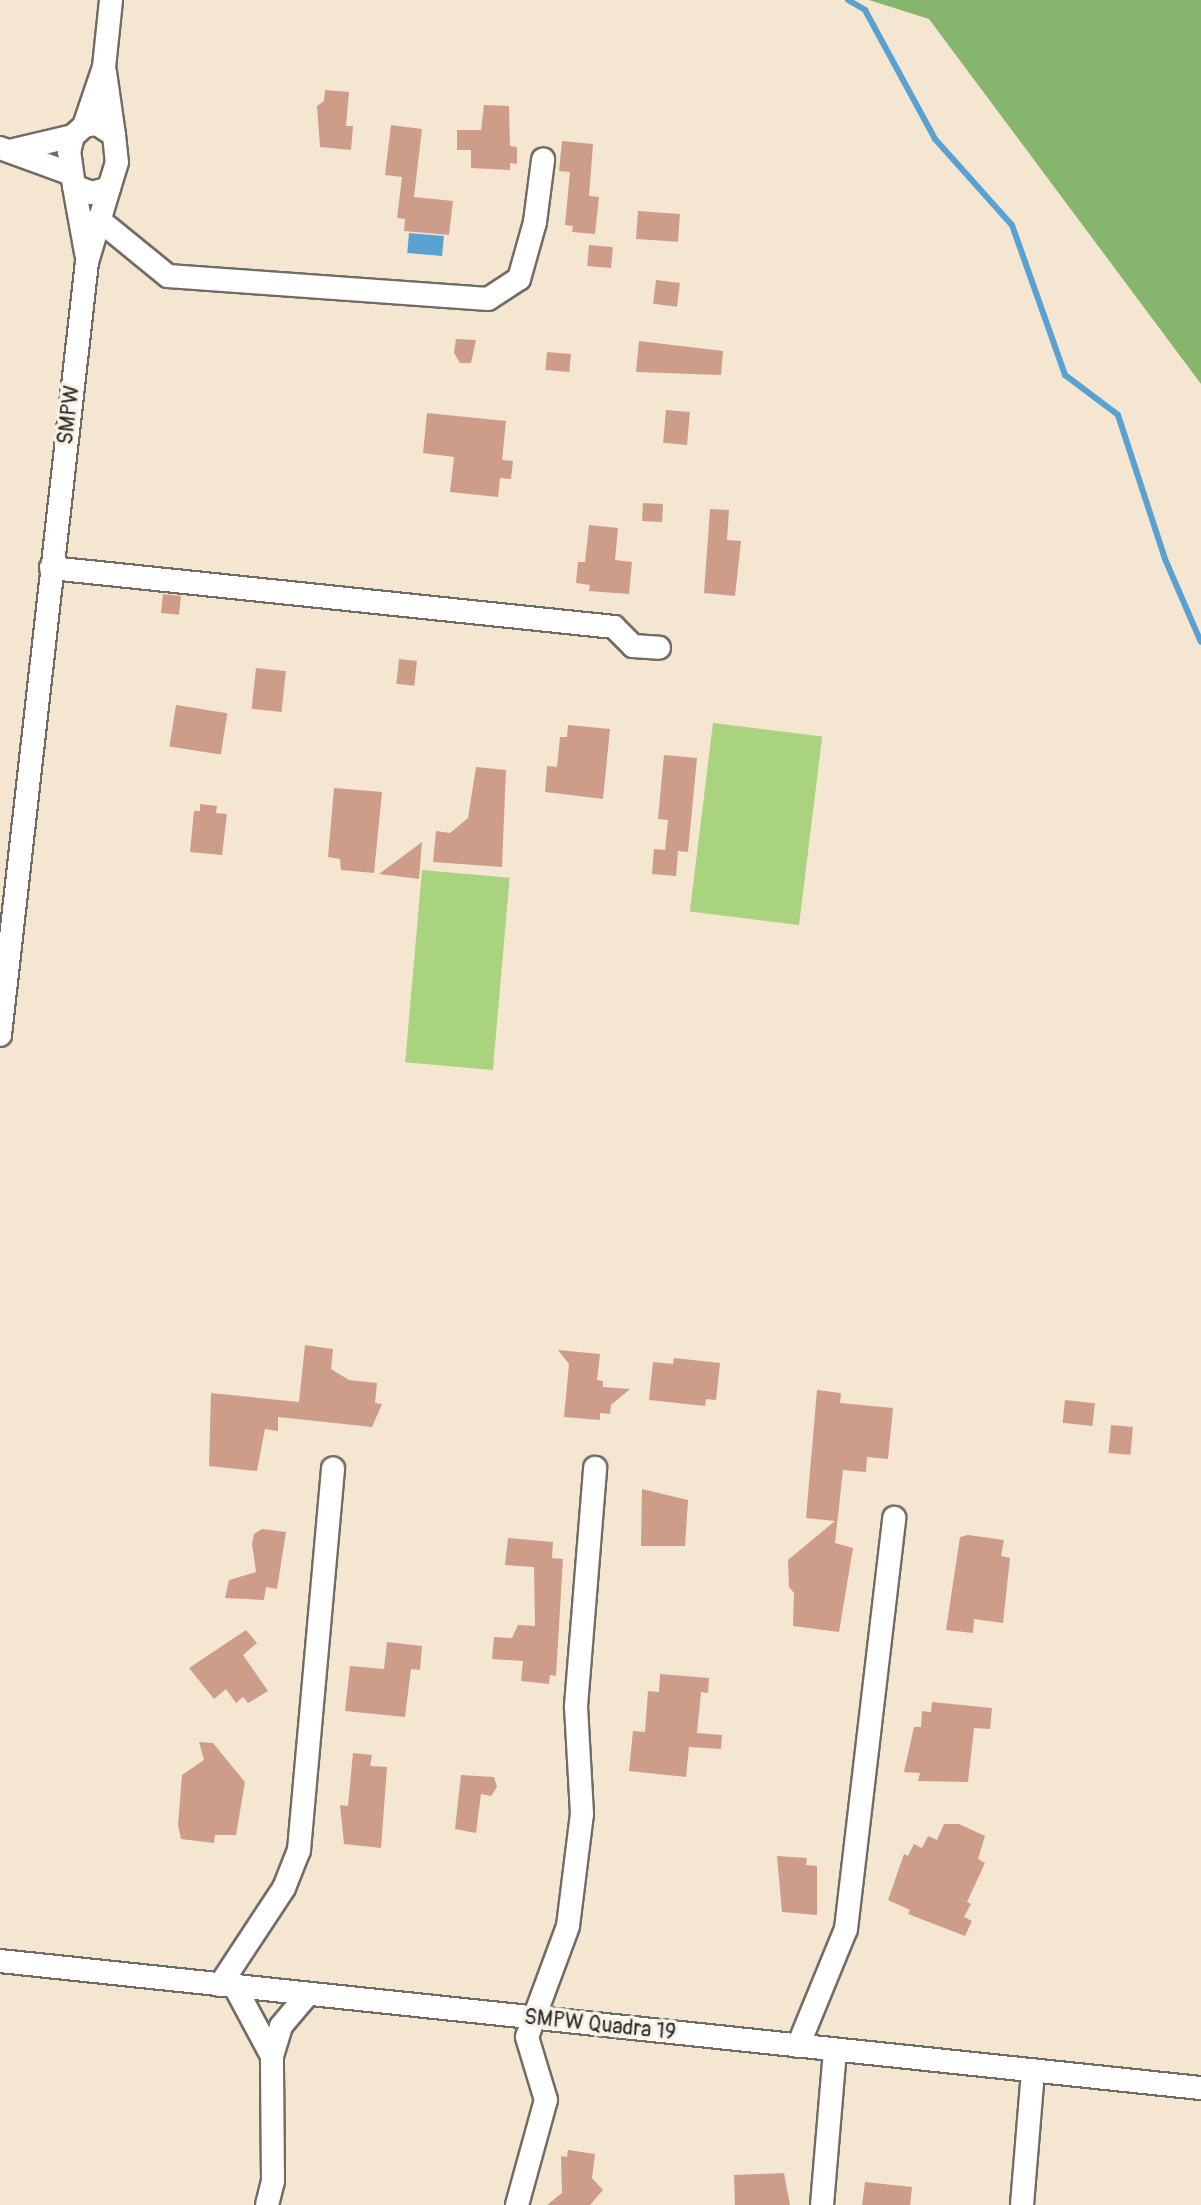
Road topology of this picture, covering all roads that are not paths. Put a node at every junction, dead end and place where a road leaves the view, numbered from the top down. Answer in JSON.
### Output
{"nodes":[{"id":1,"x":111,"y":0,"type":"edge"},
{"id":2,"x":104,"y":67,"type":"junction"},
{"id":3,"x":78,"y":131,"type":"junction"},
{"id":4,"x":114,"y":135,"type":"junction"},
{"id":5,"x":7,"y":149,"type":"edge"},
{"id":6,"x":543,"y":160,"type":"dead end"},
{"id":7,"x":72,"y":180,"type":"junction"},
{"id":8,"x":109,"y":188,"type":"junction"},
{"id":9,"x":98,"y":219,"type":"junction"},
{"id":10,"x":87,"y":262,"type":"junction"},
{"id":11,"x":51,"y":568,"type":"junction"},
{"id":12,"x":659,"y":648,"type":"dead end"},
{"id":13,"x":0,"y":1035,"type":"edge"},
{"id":14,"x":595,"y":1468,"type":"dead end"},
{"id":15,"x":333,"y":1469,"type":"dead end"},
{"id":16,"x":894,"y":1518,"type":"dead end"},
{"id":17,"x":0,"y":1961,"type":"edge"},
{"id":18,"x":227,"y":1986,"type":"junction"},
{"id":19,"x":308,"y":1994,"type":"junction"},
{"id":20,"x":532,"y":2018,"type":"junction"},
{"id":21,"x":798,"y":2046,"type":"junction"},
{"id":22,"x":835,"y":2050,"type":"junction"},
{"id":23,"x":272,"y":2056,"type":"junction"},
{"id":24,"x":1033,"y":2070,"type":"junction"},
{"id":25,"x":1201,"y":2088,"type":"edge"},
{"id":26,"x":267,"y":2205,"type":"edge"},
{"id":27,"x":517,"y":2205,"type":"edge"},
{"id":28,"x":822,"y":2205,"type":"edge"},
{"id":29,"x":1022,"y":2205,"type":"edge"}],
"edges":[{"from":1,"to":2,"type":"street"},
{"from":2,"to":3,"type":"street"},
{"from":2,"to":4,"type":"street"},
{"from":3,"to":4,"type":"street"},
{"from":3,"to":5,"type":"street"},
{"from":3,"to":7,"type":"street"},
{"from":4,"to":8,"type":"street"},
{"from":5,"to":7,"type":"street"},
{"from":6,"to":9,"type":"street"},
{"from":7,"to":8,"type":"street"},
{"from":7,"to":10,"type":"street","name":"SMPW"},
{"from":8,"to":9,"type":"street","name":"SMPW"},
{"from":9,"to":10,"type":"street","name":"SMPW"},
{"from":10,"to":11,"type":"street","name":"SMPW"},
{"from":11,"to":12,"type":"street"},
{"from":11,"to":13,"type":"street","name":"SMPW"},
{"from":14,"to":20,"type":"street"},
{"from":15,"to":18,"type":"street"},
{"from":16,"to":21,"type":"street"},
{"from":17,"to":18,"type":"street","name":"SMPW Quadra 19"},
{"from":18,"to":19,"type":"street","name":"SMPW Quadra 19"},
{"from":18,"to":23,"type":"street"},
{"from":19,"to":20,"type":"street","name":"SMPW Quadra 19"},
{"from":19,"to":23,"type":"street"},
{"from":20,"to":21,"type":"street","name":"SMPW Quadra 19"},
{"from":20,"to":27,"type":"street"},
{"from":21,"to":22,"type":"street","name":"SMPW Quadra 19"},
{"from":22,"to":24,"type":"street","name":"SMPW Quadra 19"},
{"from":22,"to":28,"type":"street"},
{"from":23,"to":26,"type":"street"},
{"from":24,"to":25,"type":"street","name":"SMPW Quadra 19"},
{"from":24,"to":29,"type":"street"}]}
